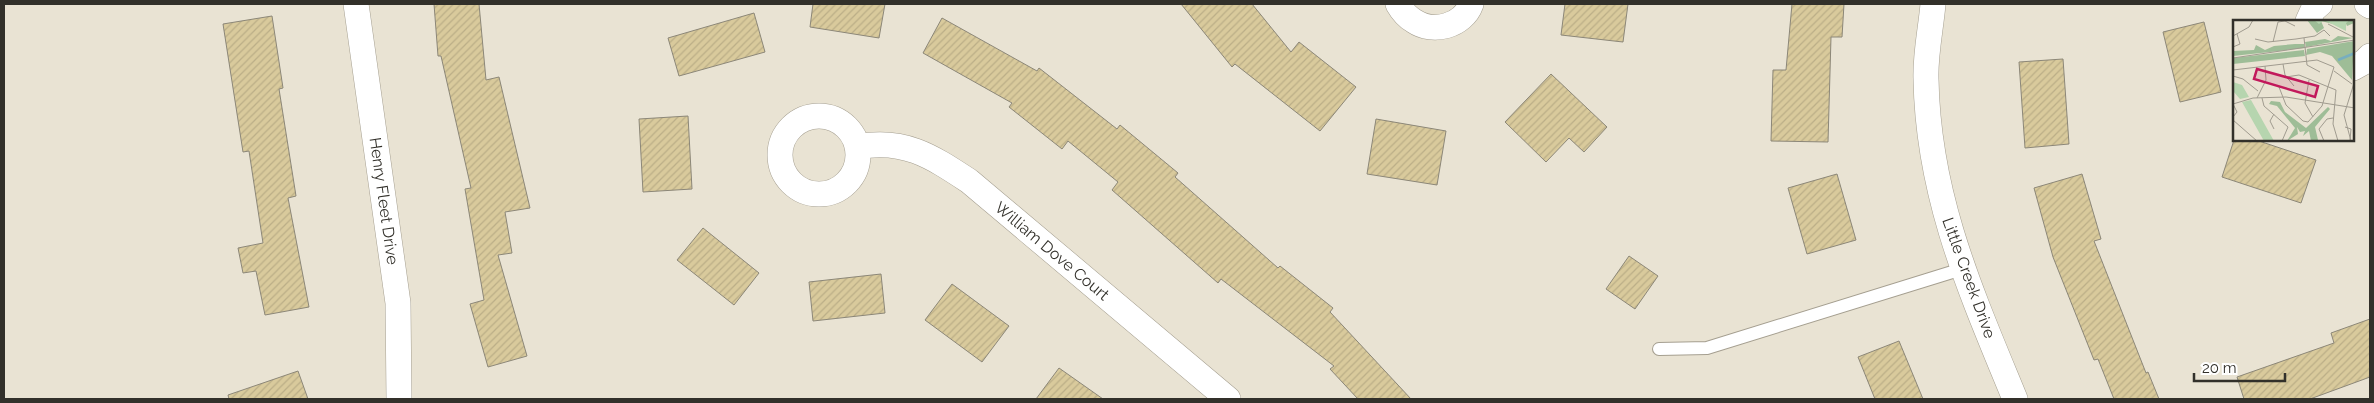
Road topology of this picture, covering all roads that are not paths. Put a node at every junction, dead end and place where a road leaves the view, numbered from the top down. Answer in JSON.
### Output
{"nodes":[{"id":1,"x":356,"y":4,"type":"edge"},
{"id":2,"x":1398,"y":4,"type":"edge"},
{"id":3,"x":1471,"y":4,"type":"edge"},
{"id":4,"x":1933,"y":4,"type":"edge"},
{"id":5,"x":2320,"y":4,"type":"edge"},
{"id":6,"x":2308,"y":20,"type":"edge"},
{"id":7,"x":2370,"y":56,"type":"edge"},
{"id":8,"x":2354,"y":67,"type":"edge"},
{"id":9,"x":857,"y":146,"type":"dead end"},
{"id":10,"x":1962,"y":269,"type":"junction"},
{"id":11,"x":1659,"y":349,"type":"dead end"},
{"id":12,"x":1220,"y":397,"type":"edge"},
{"id":13,"x":399,"y":399,"type":"edge"},
{"id":14,"x":2015,"y":399,"type":"edge"}],
"edges":[{"from":1,"to":13,"type":"street","name":"Henry Fleet Drive"},
{"from":2,"to":3,"type":"street"},
{"from":4,"to":10,"type":"street","name":"Little Creek Drive"},
{"from":5,"to":6,"type":"street"},
{"from":7,"to":8,"type":"street"},
{"from":9,"to":12,"type":"street","name":"William Dove Court"},
{"from":10,"to":11,"type":"lane"},
{"from":10,"to":14,"type":"street","name":"Little Creek Drive"}]}
